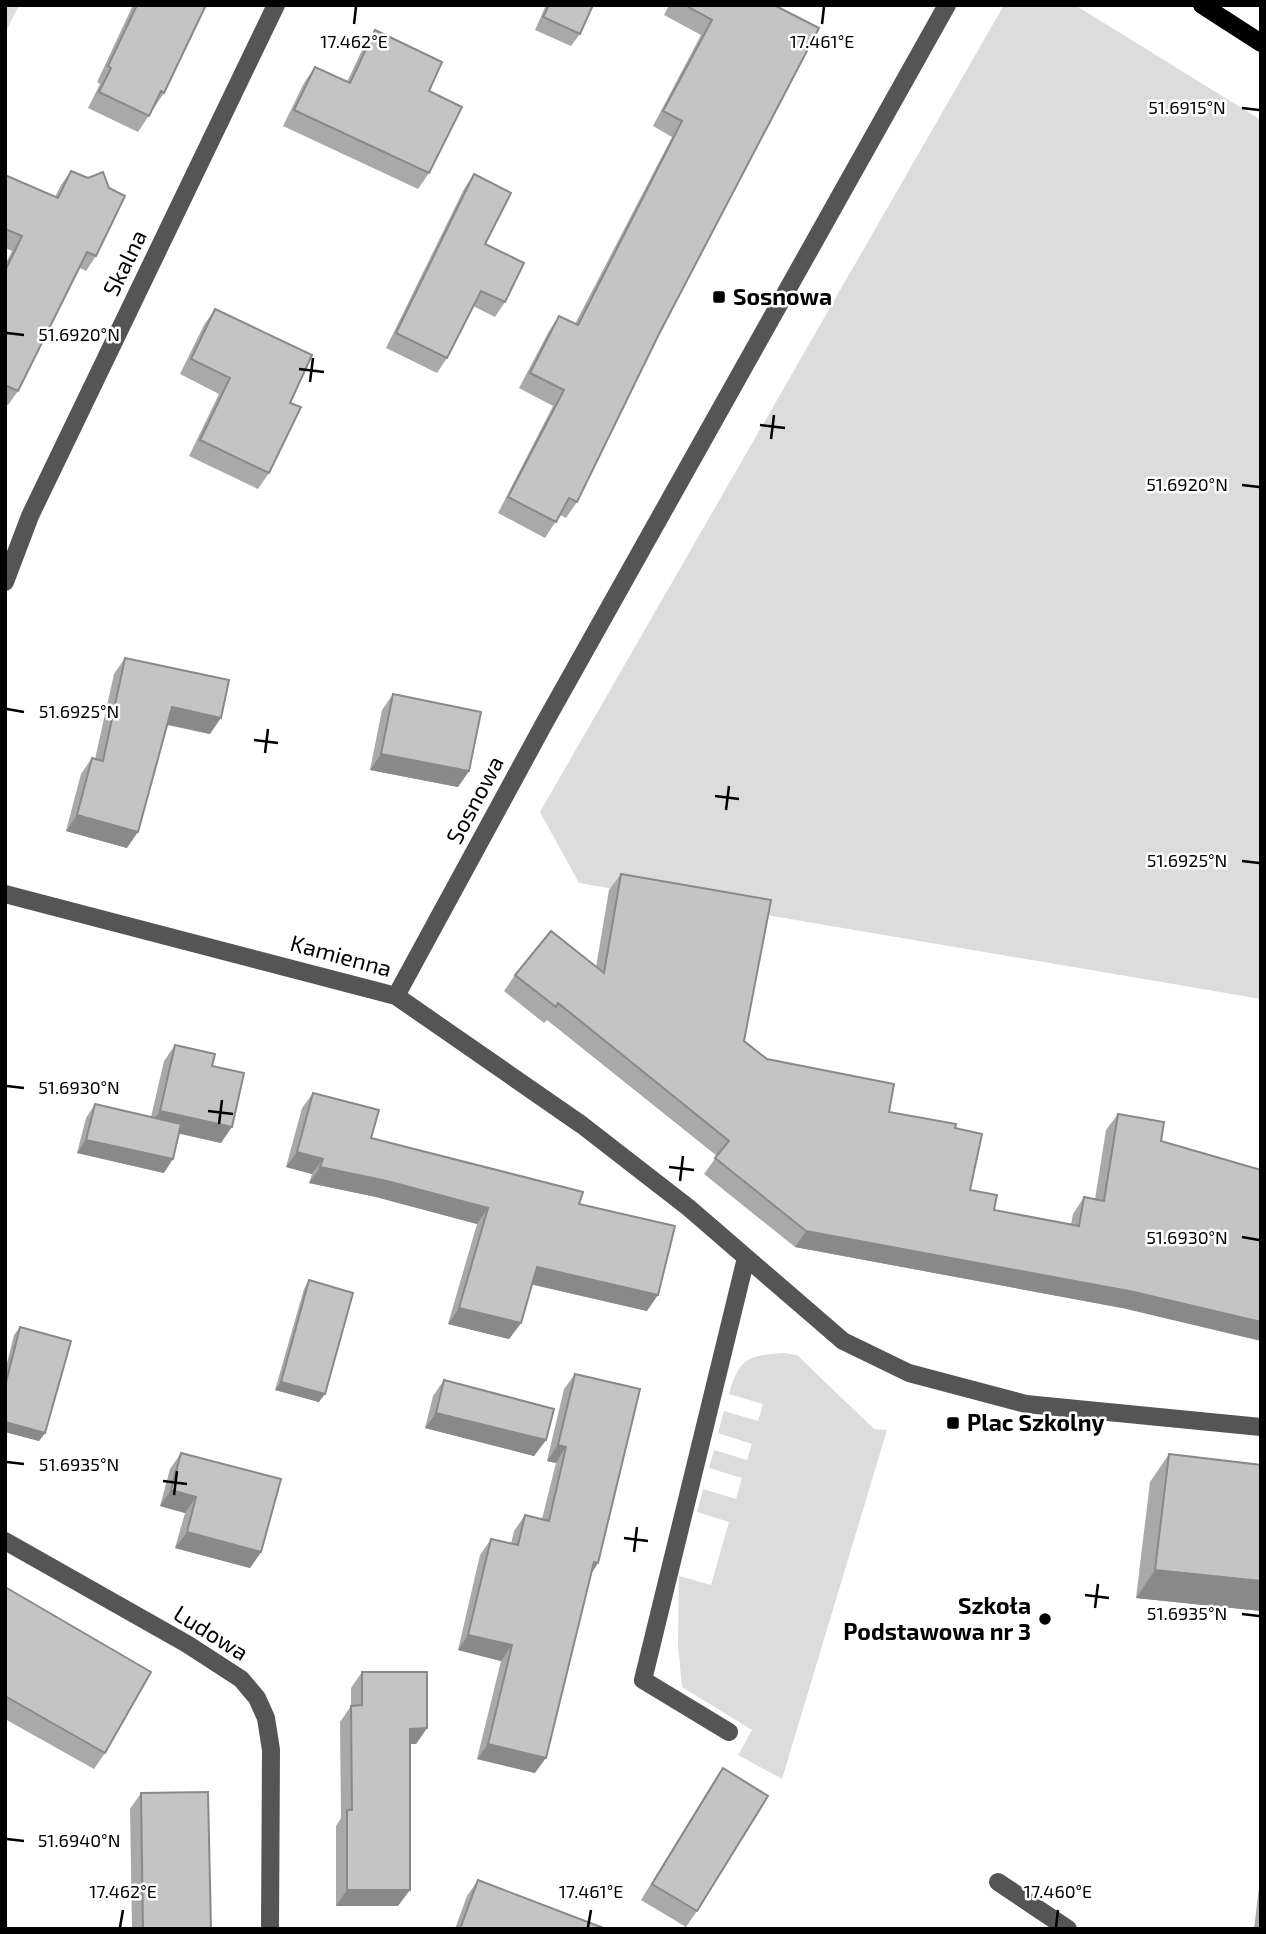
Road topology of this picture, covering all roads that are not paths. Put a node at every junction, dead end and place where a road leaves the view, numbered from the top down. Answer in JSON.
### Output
{"nodes":[{"id":1,"x":276,"y":5,"type":"edge"},
{"id":2,"x":947,"y":5,"type":"edge"},
{"id":3,"x":1202,"y":5,"type":"edge"},
{"id":4,"x":1261,"y":43,"type":"edge"},
{"id":5,"x":5,"y":582,"type":"edge"},
{"id":6,"x":5,"y":894,"type":"edge"},
{"id":7,"x":396,"y":996,"type":"junction"},
{"id":8,"x":746,"y":1258,"type":"junction"},
{"id":9,"x":1261,"y":1427,"type":"edge"},
{"id":10,"x":5,"y":1541,"type":"edge"},
{"id":11,"x":729,"y":1732,"type":"dead end"},
{"id":12,"x":998,"y":1882,"type":"dead end"},
{"id":13,"x":270,"y":1929,"type":"edge"},
{"id":14,"x":1068,"y":1929,"type":"edge"}],
"edges":[{"from":1,"to":5,"type":"street","name":"Skalna"},
{"from":2,"to":7,"type":"street","name":"Sosnowa"},
{"from":3,"to":4,"type":"main road"},
{"from":6,"to":7,"type":"street","name":"Kamienna"},
{"from":7,"to":8,"type":"street","name":"Kamienna"},
{"from":8,"to":9,"type":"street","name":"Kamienna"},
{"from":8,"to":11,"type":"street"},
{"from":10,"to":13,"type":"street","name":"Ludowa"},
{"from":12,"to":14,"type":"street"}]}
